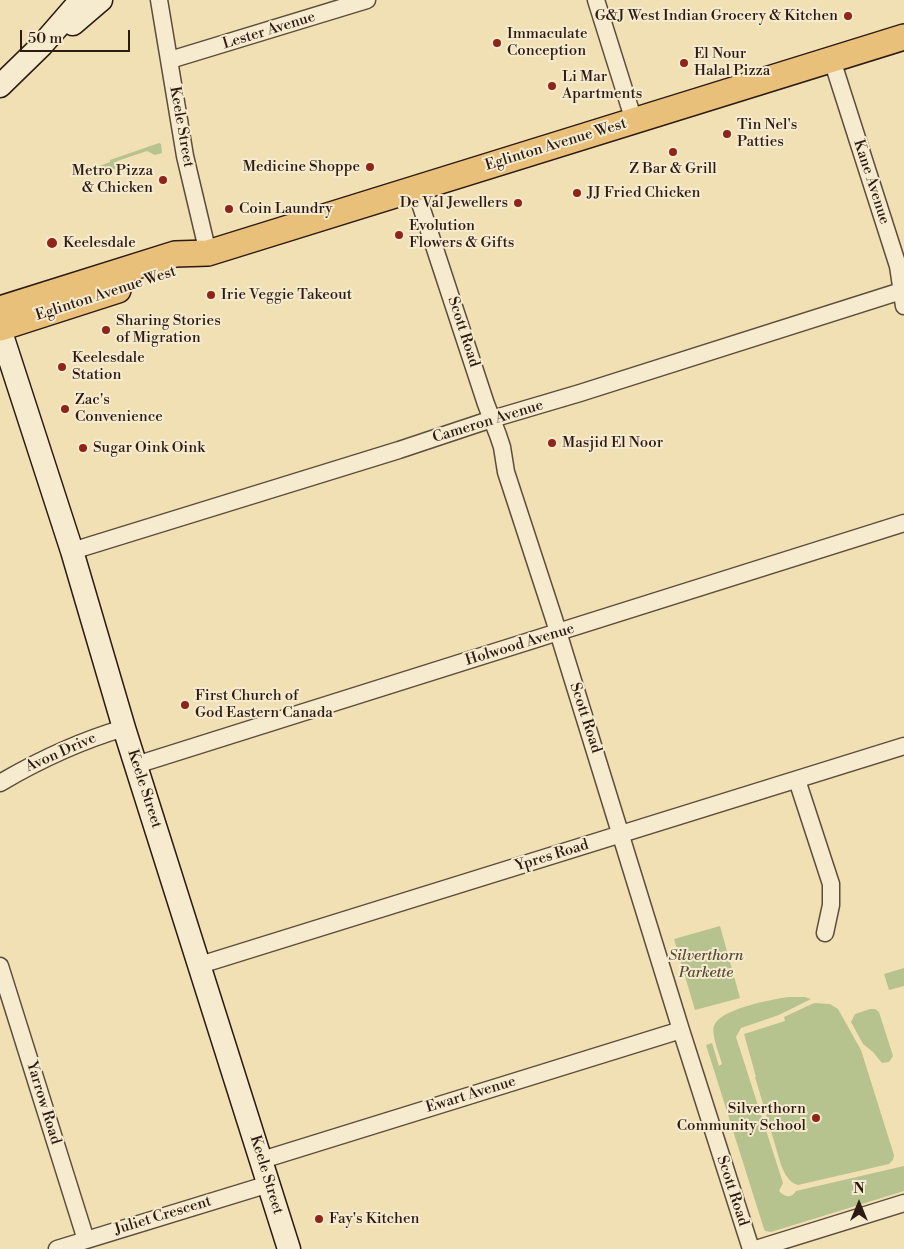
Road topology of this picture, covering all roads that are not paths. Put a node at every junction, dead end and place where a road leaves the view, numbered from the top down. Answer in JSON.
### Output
{"nodes":[{"id":1,"x":81,"y":0,"type":"edge"},
{"id":2,"x":101,"y":0,"type":"edge"},
{"id":3,"x":159,"y":0,"type":"edge"},
{"id":4,"x":367,"y":0,"type":"edge"},
{"id":5,"x":596,"y":0,"type":"edge"},
{"id":6,"x":904,"y":37,"type":"edge"},
{"id":7,"x":41,"y":46,"type":"junction"},
{"id":8,"x":170,"y":60,"type":"junction"},
{"id":9,"x":832,"y":60,"type":"junction"},
{"id":10,"x":0,"y":86,"type":"edge"},
{"id":11,"x":634,"y":121,"type":"junction"},
{"id":12,"x":415,"y":188,"type":"junction"},
{"id":13,"x":208,"y":253,"type":"junction"},
{"id":14,"x":903,"y":295,"type":"edge"},
{"id":15,"x":0,"y":309,"type":"edge"},
{"id":16,"x":0,"y":328,"type":"edge"},
{"id":17,"x":492,"y":419,"type":"junction"},
{"id":18,"x":904,"y":523,"type":"edge"},
{"id":19,"x":72,"y":551,"type":"junction"},
{"id":20,"x":558,"y":633,"type":"junction"},
{"id":21,"x":124,"y":728,"type":"junction"},
{"id":22,"x":904,"y":746,"type":"edge"},
{"id":23,"x":136,"y":765,"type":"junction"},
{"id":24,"x":797,"y":780,"type":"junction"},
{"id":25,"x":0,"y":783,"type":"edge"},
{"id":26,"x":621,"y":834,"type":"junction"},
{"id":27,"x":825,"y":933,"type":"dead end"},
{"id":28,"x":200,"y":965,"type":"junction"},
{"id":29,"x":0,"y":966,"type":"edge"},
{"id":30,"x":681,"y":1030,"type":"junction"},
{"id":31,"x":262,"y":1160,"type":"junction"},
{"id":32,"x":269,"y":1184,"type":"junction"},
{"id":33,"x":904,"y":1203,"type":"edge"},
{"id":34,"x":86,"y":1240,"type":"junction"},
{"id":35,"x":57,"y":1249,"type":"edge"},
{"id":36,"x":289,"y":1249,"type":"edge"},
{"id":37,"x":751,"y":1249,"type":"edge"},
{"id":38,"x":756,"y":1249,"type":"edge"}],
"edges":[{"from":1,"to":7,"type":"main road"},
{"from":2,"to":7,"type":"main road"},
{"from":3,"to":8,"type":"street","name":"Keele Street"},
{"from":4,"to":8,"type":"street","name":"Lester Avenue"},
{"from":5,"to":11,"type":"street"},
{"from":6,"to":9,"type":"main road","name":"Eglinton Avenue West"},
{"from":7,"to":10,"type":"main road"},
{"from":8,"to":13,"type":"street","name":"Keele Street"},
{"from":9,"to":11,"type":"main road","name":"Eglinton Avenue West"},
{"from":9,"to":14,"type":"street","name":"Kane Avenue"},
{"from":11,"to":12,"type":"main road","name":"Eglinton Avenue West"},
{"from":12,"to":13,"type":"main road","name":"Eglinton Avenue West"},
{"from":12,"to":17,"type":"street","name":"Scott Road"},
{"from":13,"to":15,"type":"main road","name":"Eglinton Avenue West"},
{"from":13,"to":16,"type":"main road","name":"Eglinton Avenue West"},
{"from":14,"to":17,"type":"street","name":"Cameron Avenue"},
{"from":16,"to":19,"type":"main road","name":"Keele Street"},
{"from":17,"to":19,"type":"street","name":"Cameron Avenue"},
{"from":17,"to":20,"type":"street","name":"Scott Road"},
{"from":18,"to":20,"type":"street","name":"Holwood Avenue"},
{"from":19,"to":21,"type":"main road","name":"Keele Street"},
{"from":20,"to":23,"type":"street","name":"Holwood Avenue"},
{"from":20,"to":26,"type":"street","name":"Scott Road"},
{"from":21,"to":23,"type":"main road","name":"Keele Street"},
{"from":21,"to":25,"type":"street","name":"Avon Drive"},
{"from":22,"to":24,"type":"street","name":"Ypres Road"},
{"from":23,"to":28,"type":"main road","name":"Keele Street"},
{"from":24,"to":26,"type":"street","name":"Ypres Road"},
{"from":24,"to":27,"type":"street"},
{"from":26,"to":28,"type":"street","name":"Ypres Road"},
{"from":26,"to":30,"type":"street","name":"Scott Road"},
{"from":28,"to":31,"type":"main road","name":"Keele Street"},
{"from":29,"to":34,"type":"street","name":"Yarrow Road"},
{"from":30,"to":31,"type":"street","name":"Ewart Avenue"},
{"from":30,"to":37,"type":"street","name":"Scott Road"},
{"from":31,"to":32,"type":"main road","name":"Keele Street"},
{"from":32,"to":34,"type":"street","name":"Juliet Crescent"},
{"from":32,"to":36,"type":"main road","name":"Keele Street"},
{"from":33,"to":38,"type":"street"},
{"from":34,"to":35,"type":"street","name":"Juliet Crescent"}]}
